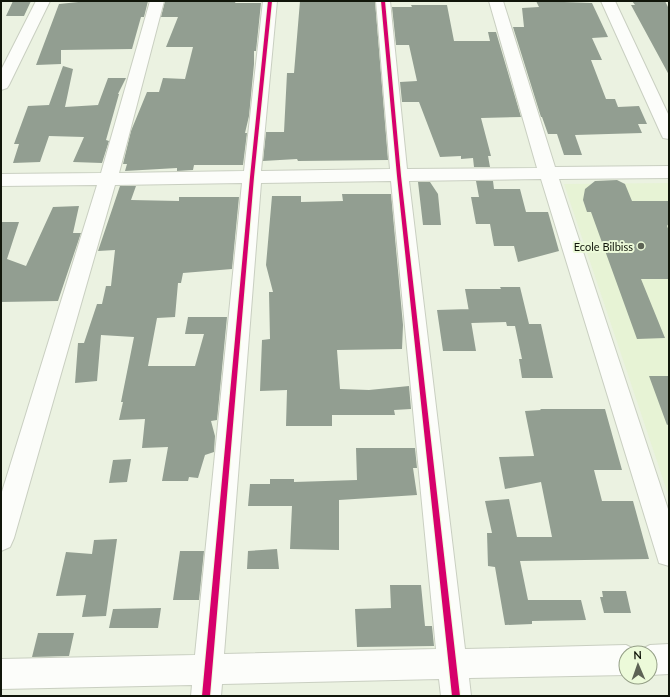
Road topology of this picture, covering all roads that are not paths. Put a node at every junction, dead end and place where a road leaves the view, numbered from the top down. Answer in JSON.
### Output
{"nodes":[{"id":1,"x":43,"y":1,"type":"edge"},
{"id":2,"x":157,"y":1,"type":"edge"},
{"id":3,"x":270,"y":1,"type":"edge"},
{"id":4,"x":383,"y":1,"type":"edge"},
{"id":5,"x":496,"y":1,"type":"edge"},
{"id":6,"x":608,"y":1,"type":"edge"},
{"id":7,"x":1,"y":85,"type":"edge"},
{"id":8,"x":669,"y":134,"type":"edge"},
{"id":9,"x":669,"y":172,"type":"edge"},
{"id":10,"x":548,"y":174,"type":"junction"},
{"id":11,"x":399,"y":176,"type":"junction"},
{"id":12,"x":252,"y":177,"type":"junction"},
{"id":13,"x":108,"y":179,"type":"junction"},
{"id":14,"x":1,"y":180,"type":"edge"},
{"id":15,"x":1,"y":538,"type":"edge"},
{"id":16,"x":669,"y":552,"type":"edge"},
{"id":17,"x":669,"y":659,"type":"edge"},
{"id":18,"x":618,"y":660,"type":"edge"},
{"id":19,"x":658,"y":660,"type":"edge"},
{"id":20,"x":452,"y":664,"type":"junction"},
{"id":21,"x":1,"y":674,"type":"edge"},
{"id":22,"x":207,"y":683,"type":"edge"},
{"id":23,"x":456,"y":696,"type":"edge"}],
"edges":[{"from":1,"to":7,"type":"street"},
{"from":2,"to":13,"type":"street"},
{"from":3,"to":12,"type":"street"},
{"from":4,"to":11,"type":"street"},
{"from":5,"to":10,"type":"street"},
{"from":6,"to":8,"type":"street"},
{"from":9,"to":10,"type":"street"},
{"from":10,"to":11,"type":"street"},
{"from":10,"to":16,"type":"street"},
{"from":11,"to":12,"type":"street"},
{"from":11,"to":20,"type":"street"},
{"from":12,"to":13,"type":"street"},
{"from":12,"to":22,"type":"street"},
{"from":13,"to":14,"type":"street"},
{"from":13,"to":15,"type":"street"},
{"from":17,"to":19,"type":"street"},
{"from":18,"to":20,"type":"street"},
{"from":20,"to":22,"type":"street"},
{"from":20,"to":23,"type":"street"},
{"from":21,"to":22,"type":"street"}]}
